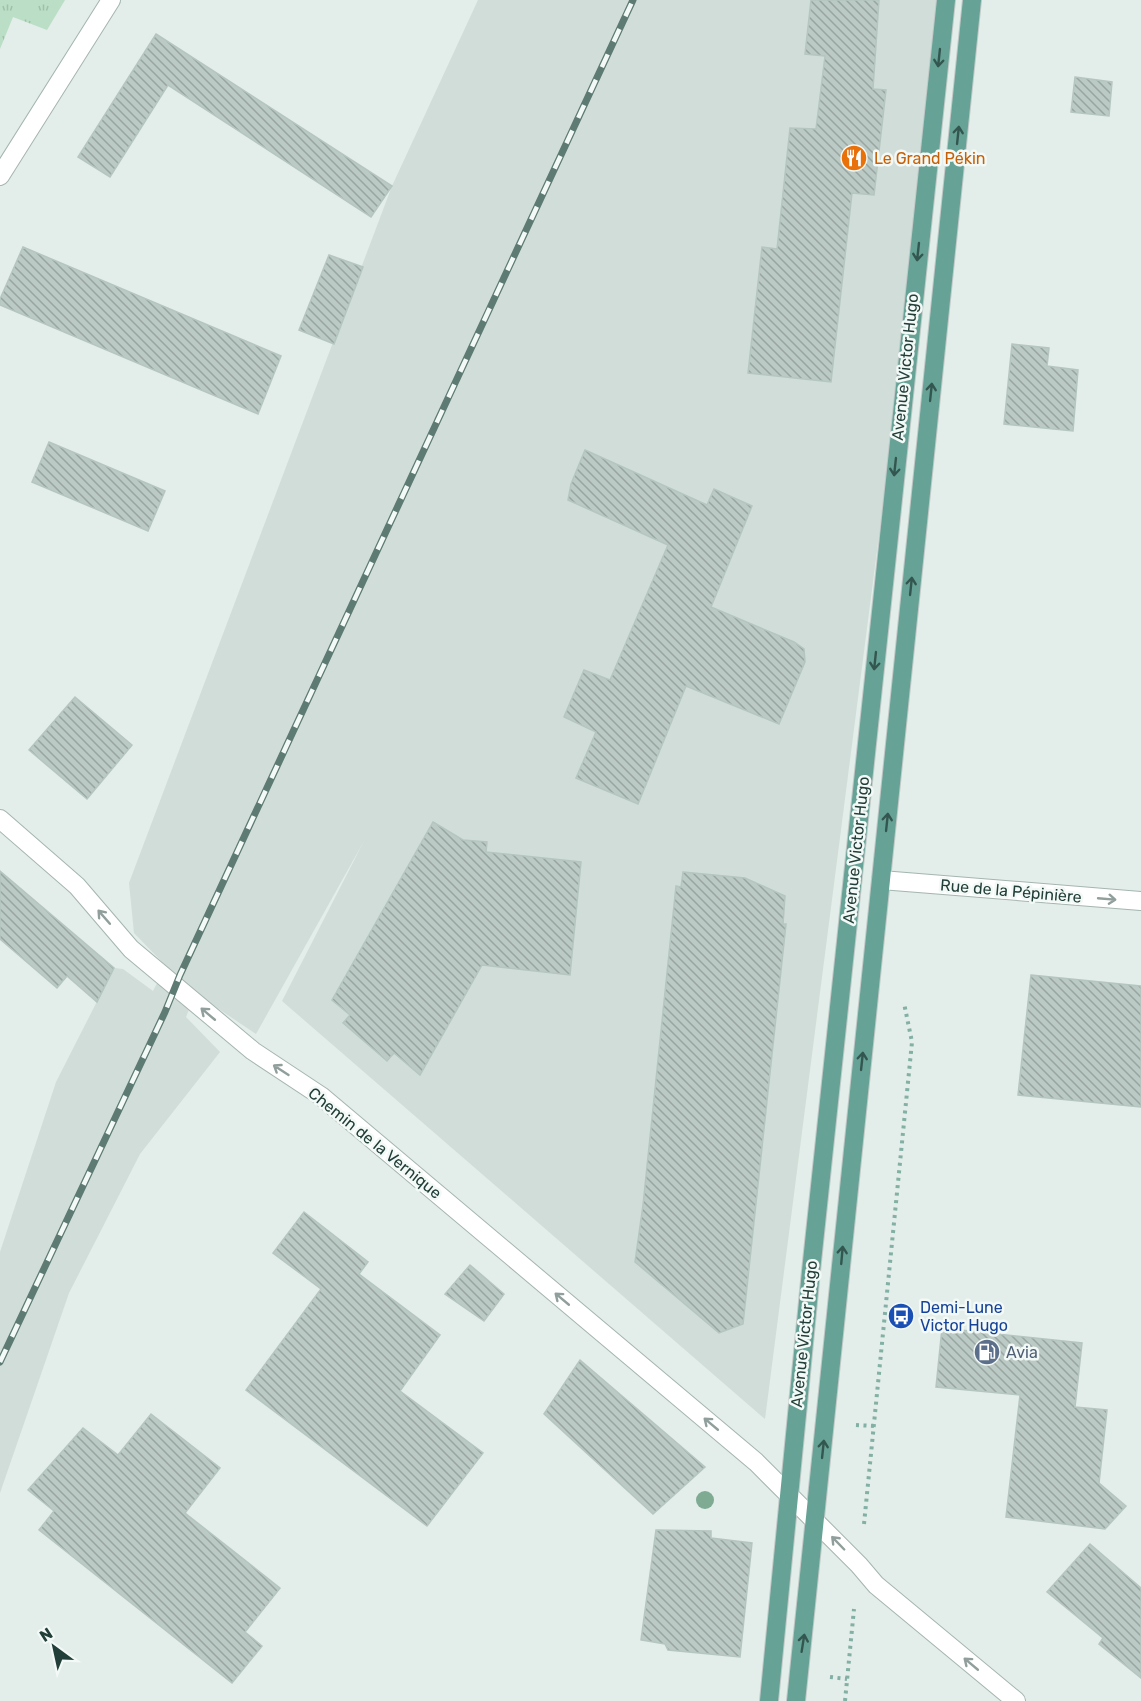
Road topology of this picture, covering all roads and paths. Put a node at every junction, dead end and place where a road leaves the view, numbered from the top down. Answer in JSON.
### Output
{"nodes":[{"id":1,"x":111,"y":0,"type":"edge"},
{"id":2,"x":946,"y":0,"type":"edge"},
{"id":3,"x":972,"y":0,"type":"edge"},
{"id":4,"x":0,"y":176,"type":"edge"},
{"id":5,"x":0,"y":819,"type":"edge"},
{"id":6,"x":881,"y":880,"type":"junction"},
{"id":7,"x":1141,"y":902,"type":"edge"},
{"id":8,"x":790,"y":1494,"type":"junction"},
{"id":9,"x":816,"y":1521,"type":"junction"},
{"id":10,"x":769,"y":1701,"type":"edge"},
{"id":11,"x":796,"y":1701,"type":"edge"},
{"id":12,"x":1016,"y":1701,"type":"edge"}],
"edges":[{"from":1,"to":4,"type":"street"},
{"from":2,"to":8,"type":"main road","name":"Avenue Victor Hugo","one_way":true},
{"from":6,"to":3,"type":"main road","name":"Avenue Victor Hugo","one_way":true},
{"from":8,"to":5,"type":"street","name":"Chemin de la Vernique","one_way":true},
{"from":6,"to":7,"type":"street","name":"Rue de la Pépinière","one_way":true},
{"from":9,"to":6,"type":"main road","name":"Avenue Victor Hugo","one_way":true},
{"from":8,"to":9,"type":"street","name":"Chemin de la Vernique"},
{"from":8,"to":10,"type":"main road","name":"Avenue Victor Hugo"},
{"from":11,"to":9,"type":"main road","name":"Avenue Victor Hugo","one_way":true},
{"from":12,"to":9,"type":"street","one_way":true}]}
